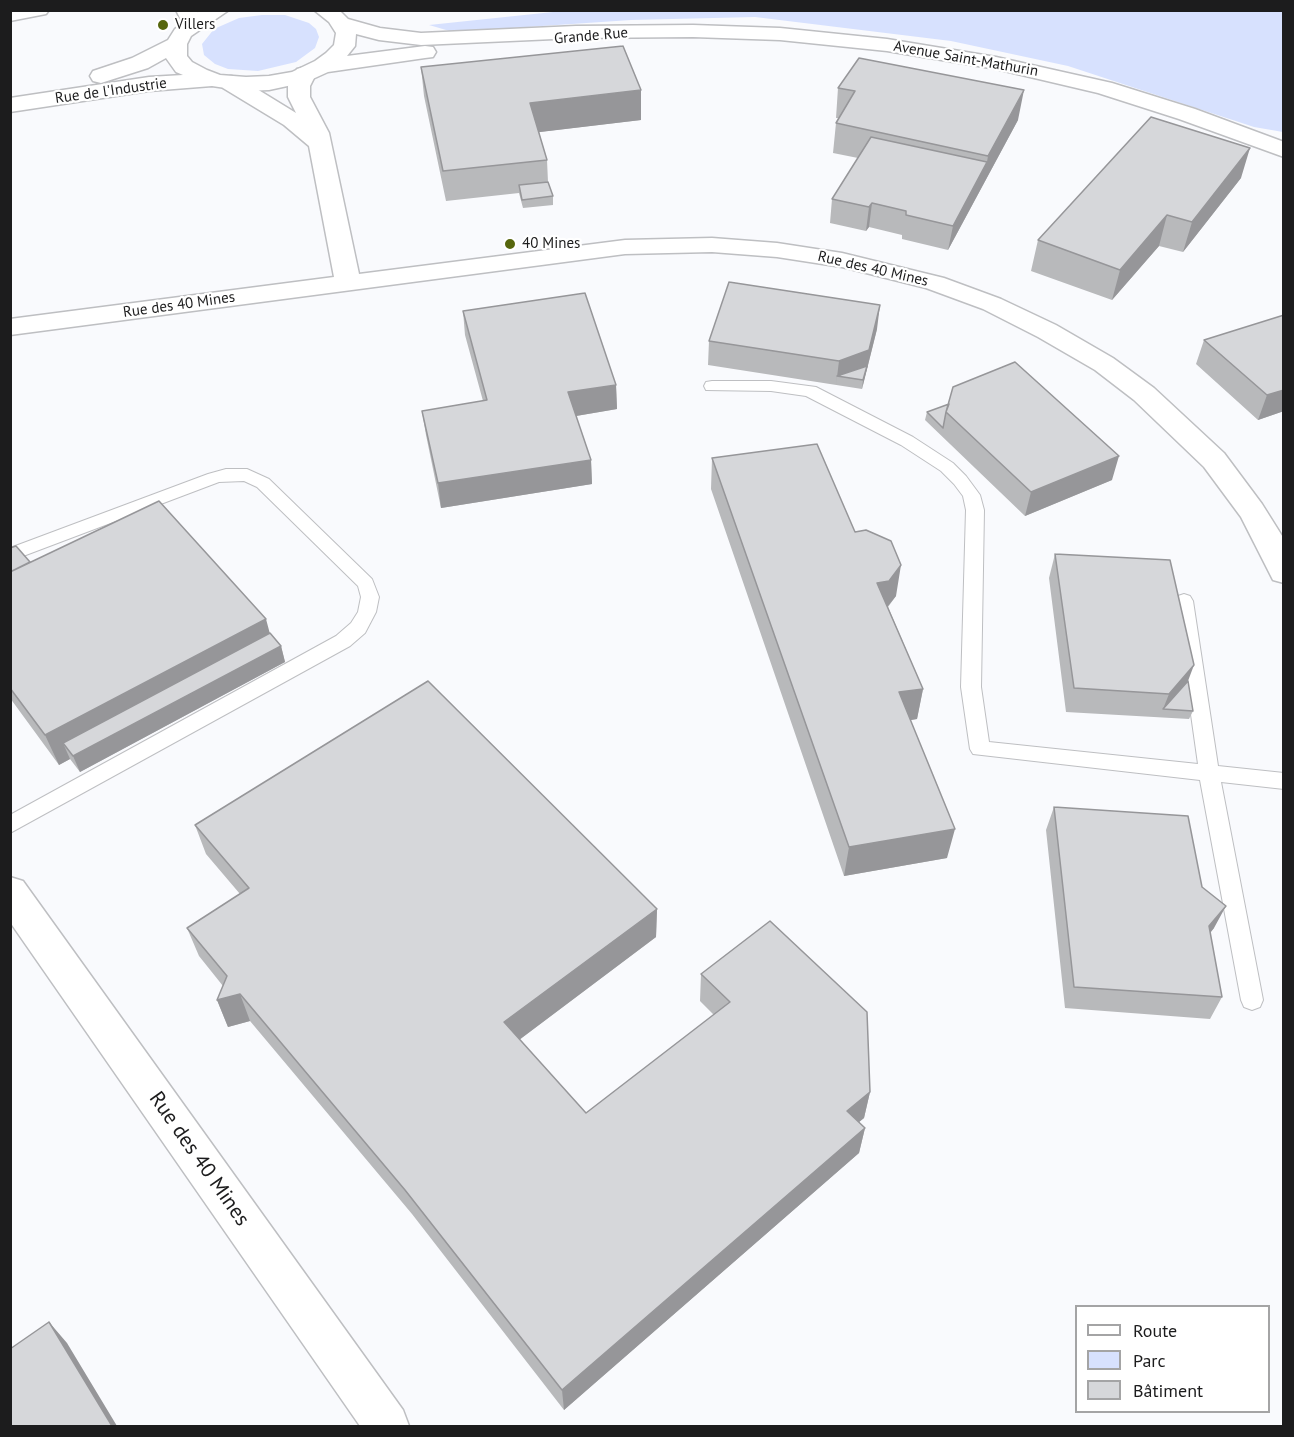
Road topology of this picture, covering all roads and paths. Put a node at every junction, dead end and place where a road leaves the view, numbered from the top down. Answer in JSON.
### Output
{"nodes":[{"id":1,"x":39,"y":10,"type":"edge"},
{"id":2,"x":219,"y":10,"type":"edge"},
{"id":3,"x":10,"y":15,"type":"edge"},
{"id":4,"x":333,"y":15,"type":"edge"},
{"id":5,"x":189,"y":17,"type":"edge"},
{"id":6,"x":636,"y":32,"type":"junction"},
{"id":7,"x":176,"y":44,"type":"junction"},
{"id":8,"x":314,"y":70,"type":"junction"},
{"id":9,"x":221,"y":82,"type":"junction"},
{"id":10,"x":10,"y":94,"type":"edge"},
{"id":11,"x":10,"y":105,"type":"edge"},
{"id":12,"x":320,"y":146,"type":"junction"},
{"id":13,"x":1284,"y":150,"type":"edge"},
{"id":14,"x":348,"y":282,"type":"junction"},
{"id":15,"x":10,"y":327,"type":"edge"},
{"id":16,"x":712,"y":386,"type":"dead end"},
{"id":17,"x":10,"y":555,"type":"edge"},
{"id":18,"x":1284,"y":572,"type":"edge"},
{"id":19,"x":1184,"y":601,"type":"dead end"},
{"id":20,"x":1209,"y":773,"type":"junction"},
{"id":21,"x":1284,"y":781,"type":"edge"},
{"id":22,"x":10,"y":825,"type":"edge"},
{"id":23,"x":10,"y":892,"type":"edge"},
{"id":24,"x":1252,"y":1000,"type":"dead end"},
{"id":25,"x":387,"y":1426,"type":"edge"}],
"edges":[{"from":1,"to":3,"type":"street"},
{"from":2,"to":5,"type":"street"},
{"from":4,"to":6,"type":"street","name":"Grande Rue"},
{"from":4,"to":8,"type":"street","name":"Grande Rue"},
{"from":5,"to":7,"type":"street"},
{"from":6,"to":8,"type":"street","name":"Grande Rue"},
{"from":6,"to":13,"type":"street","name":"Avenue Saint-Mathurin"},
{"from":7,"to":9,"type":"street","name":"Grande Rue"},
{"from":7,"to":10,"type":"street","name":"Rue de l'Industrie"},
{"from":8,"to":9,"type":"street","name":"Grande Rue"},
{"from":8,"to":12,"type":"street"},
{"from":9,"to":11,"type":"street","name":"Rue de l'Industrie"},
{"from":9,"to":12,"type":"street"},
{"from":12,"to":14,"type":"street"},
{"from":14,"to":15,"type":"street","name":"Rue des 40 Mines"},
{"from":14,"to":18,"type":"street","name":"Rue des 40 Mines"},
{"from":16,"to":20,"type":"lane"},
{"from":17,"to":22,"type":"lane"},
{"from":19,"to":20,"type":"lane"},
{"from":20,"to":21,"type":"lane"},
{"from":20,"to":24,"type":"lane"},
{"from":23,"to":25,"type":"street","name":"Rue des 40 Mines"}]}
